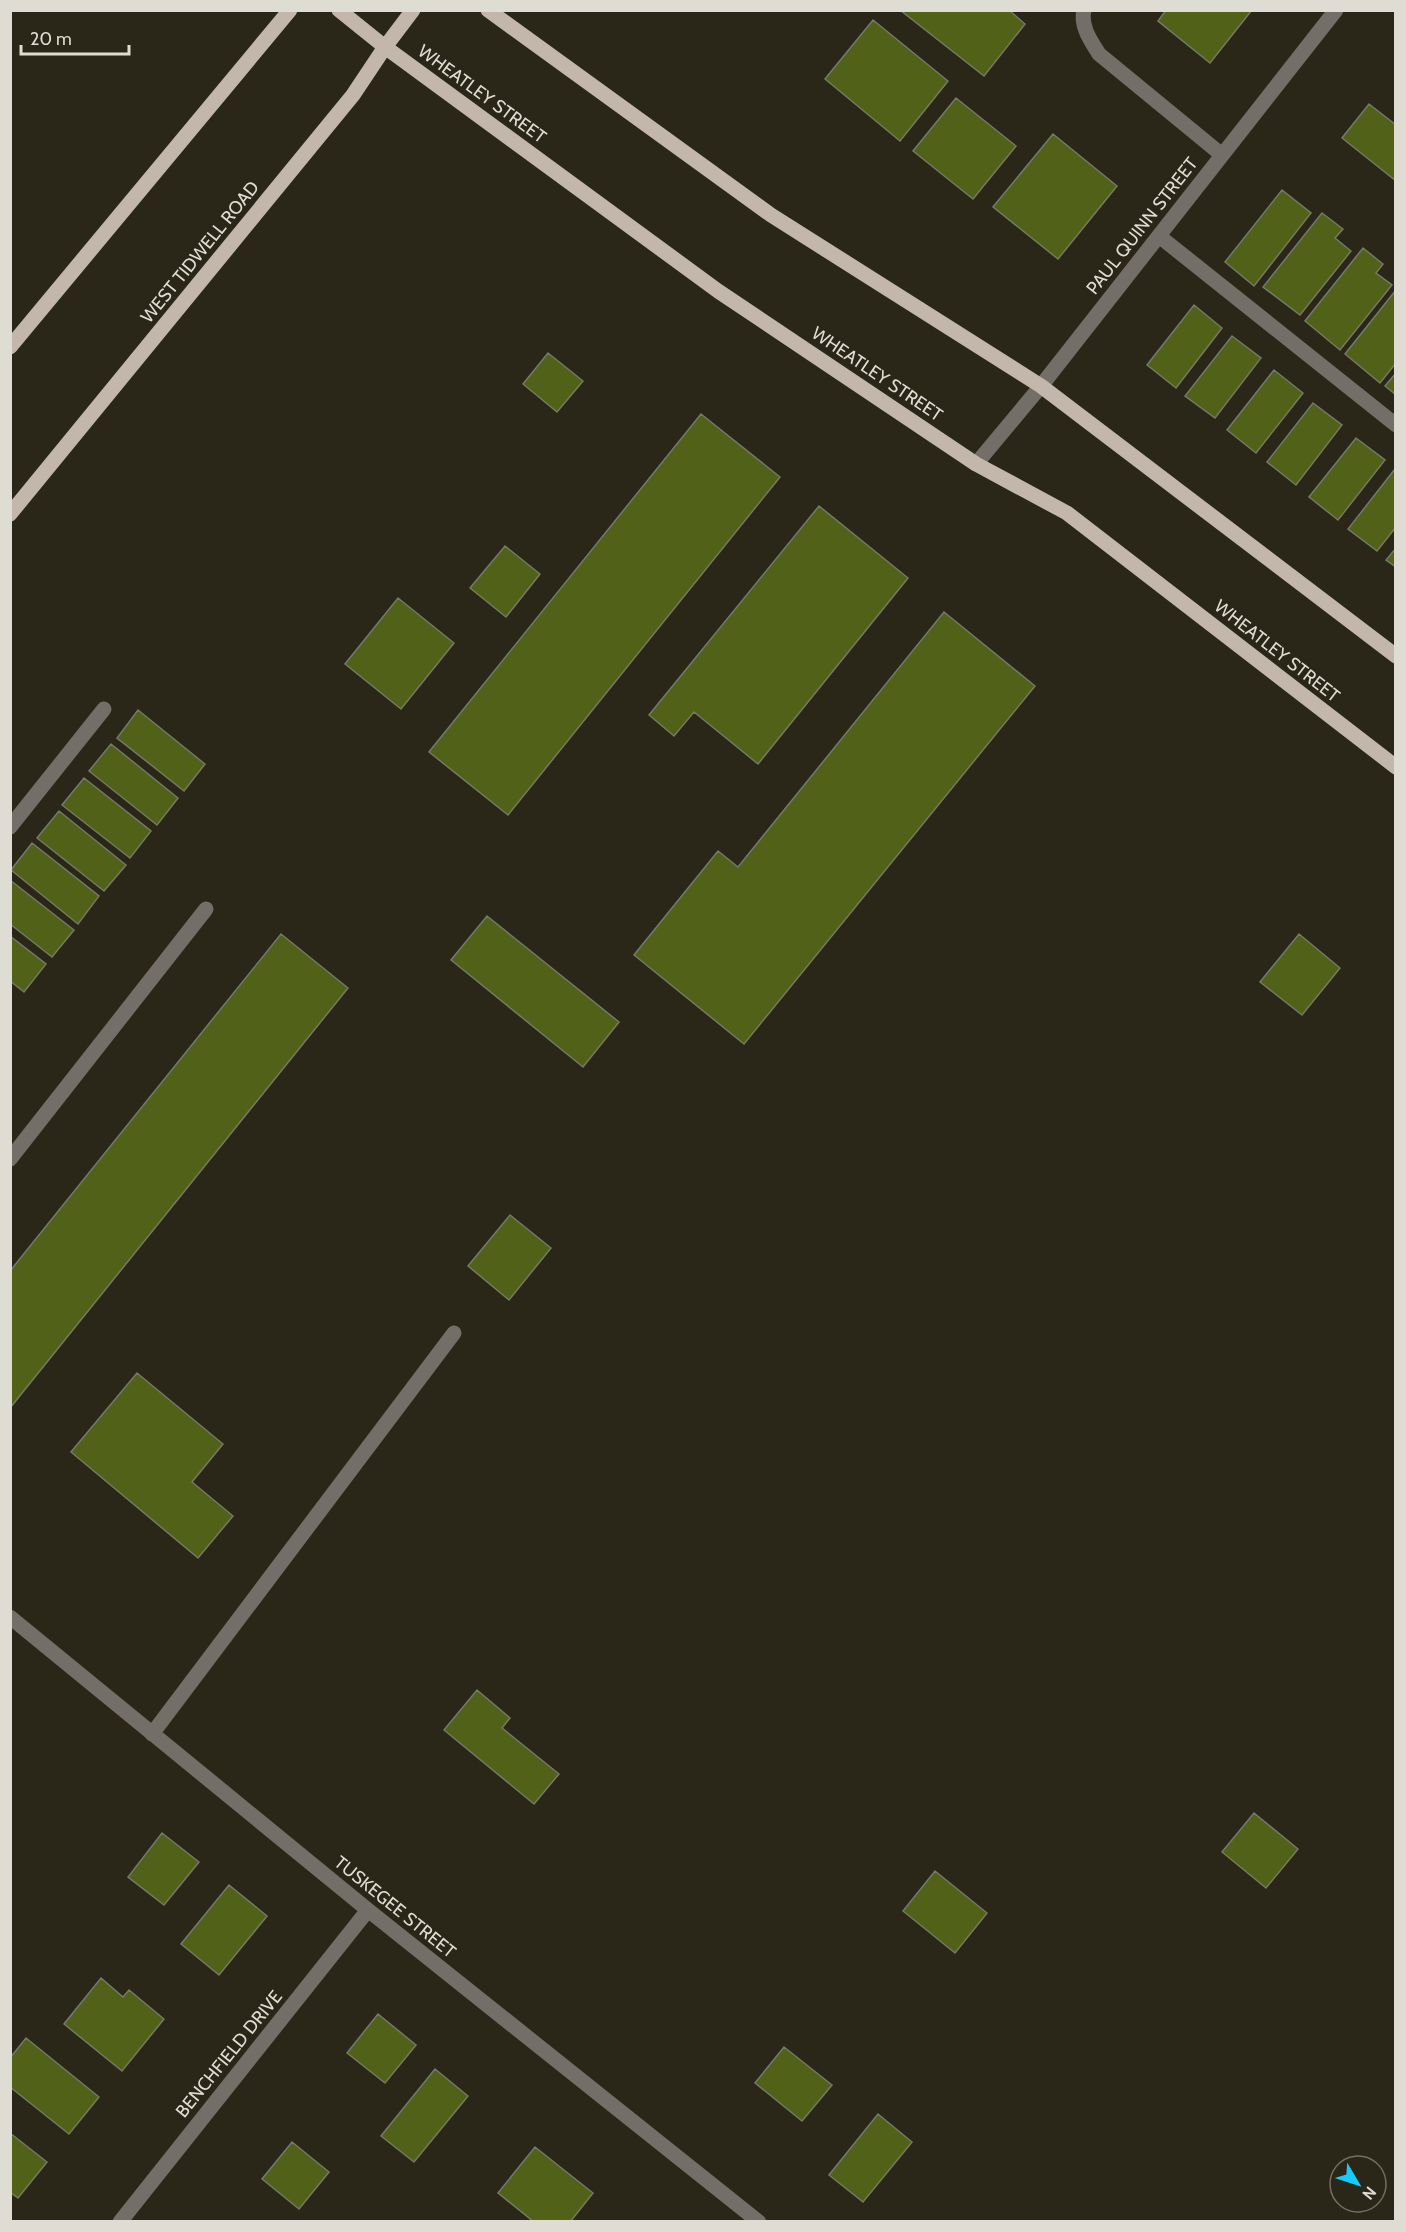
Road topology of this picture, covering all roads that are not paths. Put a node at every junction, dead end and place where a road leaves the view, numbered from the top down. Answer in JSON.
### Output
{"nodes":[{"id":1,"x":290,"y":10,"type":"edge"},
{"id":2,"x":339,"y":10,"type":"edge"},
{"id":3,"x":413,"y":10,"type":"edge"},
{"id":4,"x":488,"y":10,"type":"edge"},
{"id":5,"x":1084,"y":10,"type":"edge"},
{"id":6,"x":1336,"y":10,"type":"edge"},
{"id":7,"x":385,"y":47,"type":"junction"},
{"id":8,"x":1222,"y":155,"type":"junction"},
{"id":9,"x":1159,"y":236,"type":"junction"},
{"id":10,"x":10,"y":347,"type":"edge"},
{"id":11,"x":1041,"y":386,"type":"junction"},
{"id":12,"x":1395,"y":425,"type":"edge"},
{"id":13,"x":976,"y":464,"type":"junction"},
{"id":14,"x":10,"y":514,"type":"edge"},
{"id":15,"x":1395,"y":656,"type":"edge"},
{"id":16,"x":104,"y":709,"type":"dead end"},
{"id":17,"x":1395,"y":766,"type":"edge"},
{"id":18,"x":10,"y":827,"type":"edge"},
{"id":19,"x":206,"y":909,"type":"dead end"},
{"id":20,"x":10,"y":1159,"type":"edge"},
{"id":21,"x":453,"y":1332,"type":"dead end"},
{"id":22,"x":10,"y":1617,"type":"edge"},
{"id":23,"x":152,"y":1734,"type":"junction"},
{"id":24,"x":368,"y":1911,"type":"junction"},
{"id":25,"x":120,"y":2222,"type":"edge"},
{"id":26,"x":759,"y":2222,"type":"edge"}],
"edges":[{"from":1,"to":10,"type":"main road"},
{"from":2,"to":7,"type":"main road","name":"WHEATLEY STREET"},
{"from":3,"to":7,"type":"main road","name":"WEST TIDWELL ROAD"},
{"from":4,"to":11,"type":"main road"},
{"from":5,"to":8,"type":"street"},
{"from":6,"to":8,"type":"street","name":"PAUL QUINN STREET"},
{"from":7,"to":13,"type":"main road","name":"WHEATLEY STREET"},
{"from":7,"to":14,"type":"main road","name":"WEST TIDWELL ROAD"},
{"from":8,"to":9,"type":"street","name":"PAUL QUINN STREET"},
{"from":9,"to":11,"type":"street","name":"PAUL QUINN STREET"},
{"from":9,"to":12,"type":"street"},
{"from":11,"to":13,"type":"street","name":"PAUL QUINN STREET"},
{"from":11,"to":15,"type":"main road"},
{"from":13,"to":17,"type":"main road","name":"WHEATLEY STREET"},
{"from":16,"to":18,"type":"street"},
{"from":19,"to":20,"type":"street"},
{"from":21,"to":23,"type":"street"},
{"from":22,"to":23,"type":"street","name":"TUSKEGEE STREET"},
{"from":23,"to":24,"type":"street","name":"TUSKEGEE STREET"},
{"from":24,"to":25,"type":"street","name":"BENCHFIELD DRIVE"},
{"from":24,"to":26,"type":"street","name":"TUSKEGEE STREET"}]}
